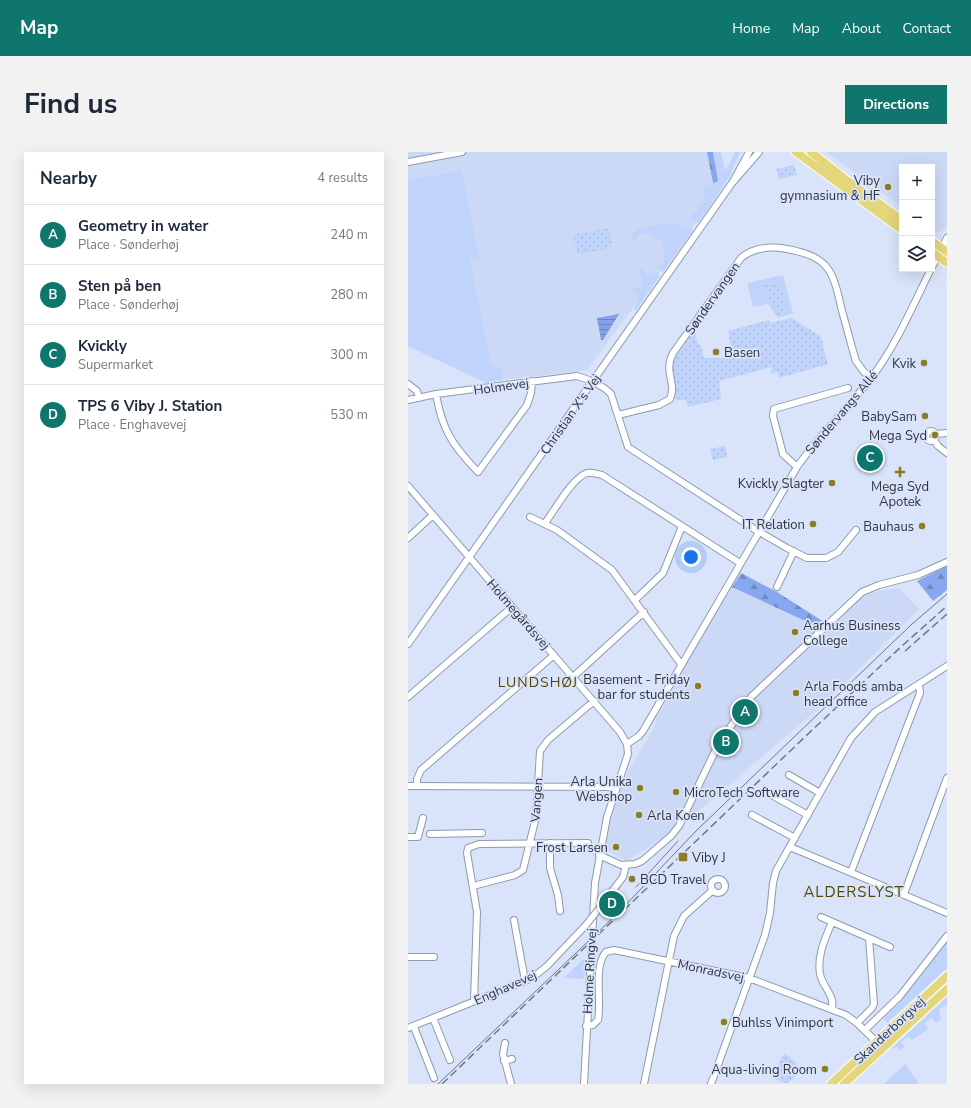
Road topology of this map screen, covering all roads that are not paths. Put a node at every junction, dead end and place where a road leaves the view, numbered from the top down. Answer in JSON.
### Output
{"nodes":[{"id":1,"x":462,"y":152,"type":"edge"},
{"id":2,"x":749,"y":152,"type":"edge"},
{"id":3,"x":759,"y":152,"type":"edge"},
{"id":4,"x":796,"y":152,"type":"edge"},
{"id":5,"x":811,"y":152,"type":"edge"},
{"id":6,"x":408,"y":162,"type":"edge"},
{"id":7,"x":732,"y":184,"type":"junction"},
{"id":8,"x":899,"y":218,"type":"edge"},
{"id":9,"x":899,"y":228,"type":"edge"},
{"id":10,"x":947,"y":238,"type":"edge"},
{"id":11,"x":940,"y":252,"type":"edge"},
{"id":12,"x":935,"y":262,"type":"edge"},
{"id":13,"x":947,"y":263,"type":"edge"},
{"id":14,"x":930,"y":272,"type":"edge"},
{"id":15,"x":871,"y":378,"type":"junction"},
{"id":16,"x":532,"y":381,"type":"junction"},
{"id":17,"x":592,"y":382,"type":"junction"},
{"id":18,"x":408,"y":384,"type":"edge"},
{"id":19,"x":848,"y":388,"type":"dead end"},
{"id":20,"x":436,"y":394,"type":"junction"},
{"id":21,"x":419,"y":398,"type":"junction"},
{"id":22,"x":408,"y":400,"type":"edge"},
{"id":23,"x":618,"y":415,"type":"junction"},
{"id":24,"x":947,"y":433,"type":"edge"},
{"id":25,"x":947,"y":453,"type":"edge"},
{"id":26,"x":797,"y":467,"type":"junction"},
{"id":27,"x":408,"y":486,"type":"edge"},
{"id":28,"x":433,"y":515,"type":"junction"},
{"id":29,"x":530,"y":517,"type":"dead end"},
{"id":30,"x":545,"y":524,"type":"junction"},
{"id":31,"x":682,"y":526,"type":"junction"},
{"id":32,"x":856,"y":530,"type":"dead end"},
{"id":33,"x":759,"y":532,"type":"junction"},
{"id":34,"x":408,"y":538,"type":"edge"},
{"id":35,"x":794,"y":551,"type":"junction"},
{"id":36,"x":470,"y":558,"type":"junction"},
{"id":37,"x":947,"y":562,"type":"edge"},
{"id":38,"x":740,"y":563,"type":"junction"},
{"id":39,"x":777,"y":587,"type":"dead end"},
{"id":40,"x":635,"y":600,"type":"junction"},
{"id":41,"x":512,"y":607,"type":"junction"},
{"id":42,"x":644,"y":612,"type":"junction"},
{"id":43,"x":408,"y":644,"type":"edge"},
{"id":44,"x":554,"y":655,"type":"junction"},
{"id":45,"x":681,"y":664,"type":"junction"},
{"id":46,"x":947,"y":666,"type":"edge"},
{"id":47,"x":573,"y":676,"type":"junction"},
{"id":48,"x":919,"y":684,"type":"junction"},
{"id":49,"x":408,"y":697,"type":"edge"},
{"id":50,"x":594,"y":701,"type":"junction"},
{"id":51,"x":627,"y":744,"type":"junction"},
{"id":52,"x":789,"y":775,"type":"dead end"},
{"id":53,"x":947,"y":778,"type":"edge"},
{"id":54,"x":408,"y":786,"type":"edge"},
{"id":55,"x":417,"y":786,"type":"junction"},
{"id":56,"x":538,"y":786,"type":"junction"},
{"id":57,"x":616,"y":787,"type":"junction"},
{"id":58,"x":766,"y":792,"type":"dead end"},
{"id":59,"x":820,"y":793,"type":"junction"},
{"id":60,"x":752,"y":815,"type":"dead end"},
{"id":61,"x":808,"y":815,"type":"junction"},
{"id":62,"x":423,"y":818,"type":"dead end"},
{"id":63,"x":467,"y":833,"type":"junction"},
{"id":64,"x":482,"y":833,"type":"dead end"},
{"id":65,"x":430,"y":834,"type":"dead end"},
{"id":66,"x":408,"y":837,"type":"edge"},
{"id":67,"x":795,"y":838,"type":"junction"},
{"id":68,"x":531,"y":842,"type":"junction"},
{"id":69,"x":550,"y":843,"type":"junction"},
{"id":70,"x":588,"y":843,"type":"dead end"},
{"id":71,"x":469,"y":846,"type":"junction"},
{"id":72,"x":790,"y":846,"type":"junction"},
{"id":73,"x":598,"y":855,"type":"junction"},
{"id":74,"x":626,"y":865,"type":"junction"},
{"id":75,"x":851,"y":872,"type":"junction"},
{"id":76,"x":473,"y":886,"type":"junction"},
{"id":77,"x":713,"y":890,"type":"dead end"},
{"id":78,"x":904,"y":894,"type":"junction"},
{"id":79,"x":560,"y":911,"type":"dead end"},
{"id":80,"x":947,"y":913,"type":"edge"},
{"id":81,"x":821,"y":917,"type":"dead end"},
{"id":82,"x":514,"y":920,"type":"dead end"},
{"id":83,"x":832,"y":922,"type":"junction"},
{"id":84,"x":947,"y":936,"type":"edge"},
{"id":85,"x":869,"y":938,"type":"junction"},
{"id":86,"x":890,"y":947,"type":"dead end"},
{"id":87,"x":408,"y":957,"type":"edge"},
{"id":88,"x":434,"y":957,"type":"dead end"},
{"id":89,"x":668,"y":961,"type":"junction"},
{"id":90,"x":947,"y":976,"type":"edge"},
{"id":91,"x":749,"y":978,"type":"junction"},
{"id":92,"x":525,"y":981,"type":"junction"},
{"id":93,"x":947,"y":989,"type":"edge"},
{"id":94,"x":474,"y":1001,"type":"junction"},
{"id":95,"x":832,"y":1009,"type":"junction"},
{"id":96,"x":433,"y":1018,"type":"junction"},
{"id":97,"x":857,"y":1023,"type":"junction"},
{"id":98,"x":586,"y":1026,"type":"junction"},
{"id":99,"x":411,"y":1027,"type":"edge"},
{"id":100,"x":865,"y":1030,"type":"junction"},
{"id":101,"x":876,"y":1042,"type":"junction"},
{"id":102,"x":505,"y":1043,"type":"dead end"},
{"id":103,"x":883,"y":1048,"type":"junction"},
{"id":104,"x":512,"y":1059,"type":"dead end"},
{"id":105,"x":450,"y":1060,"type":"dead end"},
{"id":106,"x":504,"y":1062,"type":"junction"},
{"id":107,"x":434,"y":1078,"type":"dead end"},
{"id":108,"x":511,"y":1084,"type":"edge"},
{"id":109,"x":584,"y":1084,"type":"edge"},
{"id":110,"x":644,"y":1084,"type":"edge"},
{"id":111,"x":711,"y":1084,"type":"edge"},
{"id":112,"x":830,"y":1084,"type":"edge"},
{"id":113,"x":844,"y":1084,"type":"edge"}],
"edges":[{"from":1,"to":6,"type":"street"},
{"from":2,"to":7,"type":"street","name":"Christian X's Vej"},
{"from":3,"to":7,"type":"street","name":"Christian X's Vej"},
{"from":4,"to":9,"type":"main road"},
{"from":5,"to":8,"type":"main road"},
{"from":7,"to":17,"type":"street","name":"Christian X's Vej"},
{"from":10,"to":11,"type":"street","name":"Søndervangs Allé"},
{"from":11,"to":12,"type":"street","name":"Søndervangs Allé"},
{"from":11,"to":13,"type":"main road"},
{"from":14,"to":15,"type":"street","name":"Søndervangs Allé"},
{"from":15,"to":23,"type":"street","name":"Søndervangen"},
{"from":15,"to":26,"type":"street","name":"Søndervangs Allé"},
{"from":16,"to":17,"type":"street","name":"Holmevej"},
{"from":16,"to":20,"type":"street","name":"Holmevej"},
{"from":16,"to":20,"type":"street"},
{"from":17,"to":23,"type":"street"},
{"from":17,"to":36,"type":"street","name":"Christian X's Vej"},
{"from":18,"to":21,"type":"street"},
{"from":19,"to":26,"type":"street"},
{"from":20,"to":21,"type":"street","name":"Holmevej"},
{"from":21,"to":22,"type":"street","name":"Holmevej"},
{"from":23,"to":33,"type":"street"},
{"from":24,"to":25,"type":"street"},
{"from":26,"to":33,"type":"street","name":"Søndervangs Allé"},
{"from":27,"to":28,"type":"street","name":"Holmegårdsvej"},
{"from":28,"to":34,"type":"street"},
{"from":28,"to":36,"type":"street","name":"Holmegårdsvej"},
{"from":29,"to":30,"type":"street"},
{"from":30,"to":31,"type":"street"},
{"from":30,"to":40,"type":"street"},
{"from":31,"to":38,"type":"street"},
{"from":31,"to":40,"type":"street"},
{"from":32,"to":35,"type":"street"},
{"from":33,"to":35,"type":"street"},
{"from":33,"to":38,"type":"street","name":"Søndervangs Allé"},
{"from":35,"to":39,"type":"street"},
{"from":36,"to":41,"type":"street","name":"Holmegårdsvej"},
{"from":36,"to":43,"type":"street","name":"Christian X's Vej"},
{"from":37,"to":74,"type":"street"},
{"from":38,"to":45,"type":"street","name":"Søndervangs Allé"},
{"from":40,"to":42,"type":"street"},
{"from":41,"to":44,"type":"street","name":"Holmegårdsvej"},
{"from":41,"to":49,"type":"street"},
{"from":42,"to":45,"type":"street"},
{"from":42,"to":47,"type":"street"},
{"from":44,"to":47,"type":"street","name":"Holmegårdsvej"},
{"from":44,"to":55,"type":"street"},
{"from":45,"to":51,"type":"street","name":"Søndervangs Allé"},
{"from":46,"to":48,"type":"street"},
{"from":47,"to":50,"type":"street","name":"Holmegårdsvej"},
{"from":48,"to":59,"type":"street"},
{"from":48,"to":75,"type":"street"},
{"from":50,"to":51,"type":"street","name":"Holmegårdsvej"},
{"from":50,"to":56,"type":"street","name":"Vangen"},
{"from":51,"to":57,"type":"street","name":"Holme Ringvej"},
{"from":52,"to":59,"type":"street"},
{"from":53,"to":78,"type":"street"},
{"from":54,"to":55,"type":"street"},
{"from":55,"to":56,"type":"street"},
{"from":56,"to":57,"type":"street"},
{"from":56,"to":68,"type":"street","name":"Vangen"},
{"from":57,"to":73,"type":"street","name":"Holme Ringvej"},
{"from":58,"to":61,"type":"street"},
{"from":59,"to":61,"type":"street"},
{"from":60,"to":67,"type":"street"},
{"from":61,"to":67,"type":"street"},
{"from":62,"to":66,"type":"street"},
{"from":63,"to":64,"type":"street"},
{"from":63,"to":65,"type":"street"},
{"from":63,"to":71,"type":"street"},
{"from":67,"to":72,"type":"street"},
{"from":68,"to":69,"type":"street"},
{"from":68,"to":71,"type":"street"},
{"from":68,"to":76,"type":"street","name":"Vangen"},
{"from":69,"to":70,"type":"street"},
{"from":69,"to":79,"type":"street"},
{"from":71,"to":76,"type":"street"},
{"from":72,"to":75,"type":"street"},
{"from":72,"to":91,"type":"street"},
{"from":73,"to":74,"type":"street"},
{"from":73,"to":98,"type":"street","name":"Holme Ringvej"},
{"from":74,"to":92,"type":"street","name":"Enghavevej","bridge":true},
{"from":75,"to":78,"type":"street"},
{"from":76,"to":94,"type":"street"},
{"from":77,"to":89,"type":"street"},
{"from":78,"to":80,"type":"street"},
{"from":81,"to":83,"type":"street"},
{"from":82,"to":92,"type":"street"},
{"from":83,"to":85,"type":"street"},
{"from":83,"to":95,"type":"street"},
{"from":84,"to":100,"type":"street"},
{"from":85,"to":86,"type":"street"},
{"from":85,"to":97,"type":"street"},
{"from":87,"to":88,"type":"street"},
{"from":89,"to":91,"type":"street","name":"Monradsvej"},
{"from":89,"to":98,"type":"street","name":"Monradsvej"},
{"from":89,"to":110,"type":"street"},
{"from":90,"to":101,"type":"main road","name":"Skanderborgvej"},
{"from":91,"to":95,"type":"street","name":"Monradsvej"},
{"from":91,"to":111,"type":"street"},
{"from":92,"to":94,"type":"street","name":"Enghavevej"},
{"from":93,"to":103,"type":"main road","name":"Skanderborgvej"},
{"from":94,"to":96,"type":"street","name":"Enghavevej"},
{"from":95,"to":97,"type":"street","name":"Monradsvej"},
{"from":96,"to":99,"type":"street","name":"Enghavevej"},
{"from":96,"to":105,"type":"street"},
{"from":97,"to":100,"type":"street","name":"Monradsvej"},
{"from":98,"to":109,"type":"street","name":"Holme Ringvej"},
{"from":99,"to":107,"type":"street"},
{"from":100,"to":101,"type":"street","name":"Monradsvej"},
{"from":101,"to":103,"type":"street","name":"Monradsvej"},
{"from":101,"to":112,"type":"main road","name":"Skanderborgvej"},
{"from":102,"to":106,"type":"street"},
{"from":103,"to":113,"type":"main road","name":"Skanderborgvej"},
{"from":104,"to":106,"type":"street"},
{"from":106,"to":108,"type":"street"}]}
